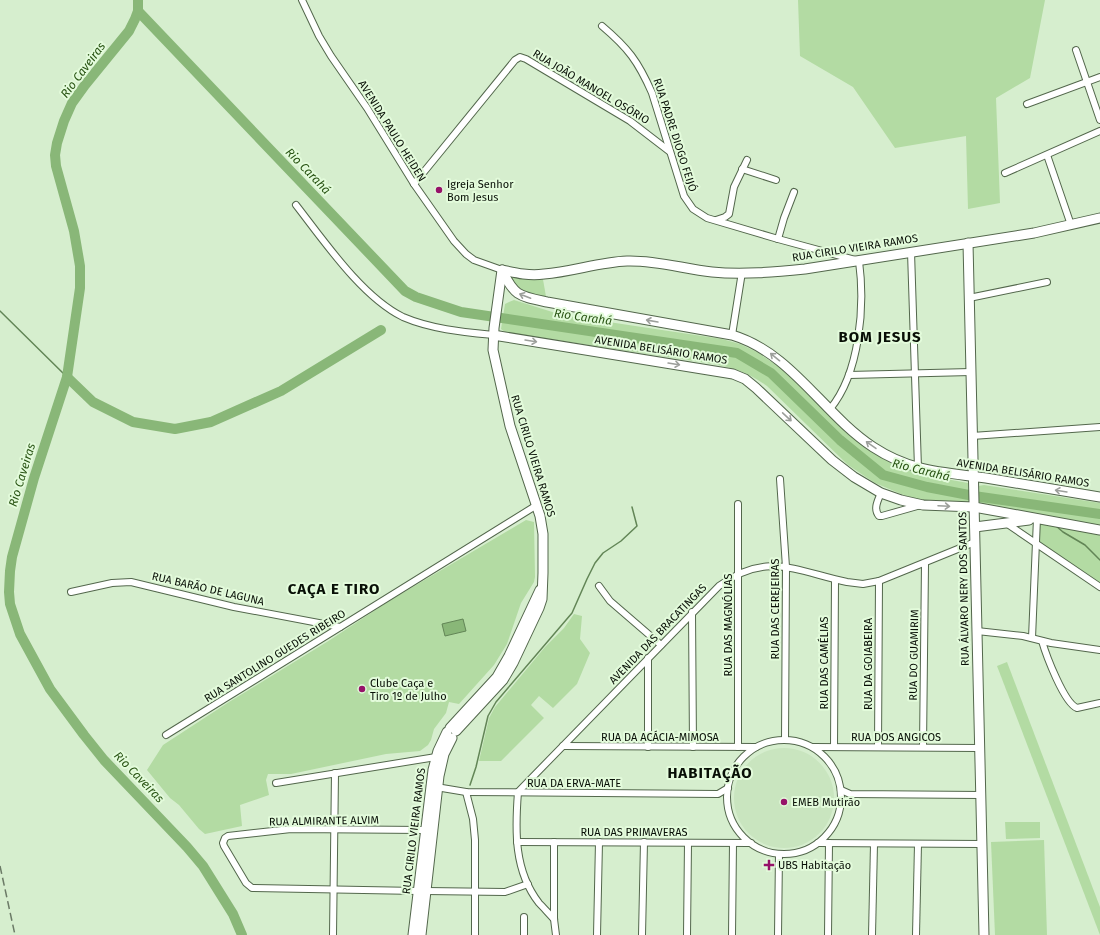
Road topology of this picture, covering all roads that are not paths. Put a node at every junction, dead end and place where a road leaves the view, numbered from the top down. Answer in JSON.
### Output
{"nodes":[{"id":1,"x":302,"y":0,"type":"edge"},
{"id":2,"x":602,"y":26,"type":"dead end"},
{"id":3,"x":1076,"y":50,"type":"dead end"},
{"id":4,"x":1100,"y":77,"type":"edge"},
{"id":5,"x":1087,"y":82,"type":"junction"},
{"id":6,"x":1028,"y":104,"type":"dead end"},
{"id":7,"x":1100,"y":120,"type":"edge"},
{"id":8,"x":1100,"y":131,"type":"edge"},
{"id":9,"x":669,"y":151,"type":"junction"},
{"id":10,"x":1046,"y":155,"type":"junction"},
{"id":11,"x":747,"y":160,"type":"dead end"},
{"id":12,"x":742,"y":170,"type":"junction"},
{"id":13,"x":1005,"y":173,"type":"dead end"},
{"id":14,"x":776,"y":180,"type":"dead end"},
{"id":15,"x":414,"y":184,"type":"junction"},
{"id":16,"x":794,"y":192,"type":"dead end"},
{"id":17,"x":296,"y":205,"type":"dead end"},
{"id":18,"x":1100,"y":218,"type":"edge"},
{"id":19,"x":716,"y":220,"type":"junction"},
{"id":20,"x":1071,"y":225,"type":"junction"},
{"id":21,"x":778,"y":239,"type":"junction"},
{"id":22,"x":968,"y":243,"type":"junction"},
{"id":23,"x":911,"y":252,"type":"junction"},
{"id":24,"x":859,"y":261,"type":"junction"},
{"id":25,"x":502,"y":270,"type":"junction"},
{"id":26,"x":742,"y":272,"type":"junction"},
{"id":27,"x":1047,"y":282,"type":"dead end"},
{"id":28,"x":969,"y":298,"type":"junction"},
{"id":29,"x":493,"y":331,"type":"junction"},
{"id":30,"x":732,"y":335,"type":"junction"},
{"id":31,"x":971,"y":372,"type":"junction"},
{"id":32,"x":915,"y":373,"type":"junction"},
{"id":33,"x":849,"y":375,"type":"junction"},
{"id":34,"x":830,"y":409,"type":"junction"},
{"id":35,"x":1100,"y":427,"type":"edge"},
{"id":36,"x":972,"y":436,"type":"junction"},
{"id":37,"x":918,"y":468,"type":"junction"},
{"id":38,"x":973,"y":477,"type":"junction"},
{"id":39,"x":780,"y":480,"type":"dead end"},
{"id":40,"x":880,"y":493,"type":"junction"},
{"id":41,"x":1100,"y":497,"type":"edge"},
{"id":42,"x":738,"y":504,"type":"dead end"},
{"id":43,"x":537,"y":505,"type":"junction"},
{"id":44,"x":923,"y":505,"type":"junction"},
{"id":45,"x":974,"y":506,"type":"junction"},
{"id":46,"x":1037,"y":518,"type":"junction"},
{"id":47,"x":1006,"y":523,"type":"junction"},
{"id":48,"x":975,"y":527,"type":"junction"},
{"id":49,"x":1100,"y":530,"type":"edge"},
{"id":50,"x":975,"y":542,"type":"junction"},
{"id":51,"x":1036,"y":544,"type":"junction"},
{"id":52,"x":925,"y":564,"type":"junction"},
{"id":53,"x":786,"y":567,"type":"junction"},
{"id":54,"x":738,"y":573,"type":"junction"},
{"id":55,"x":835,"y":580,"type":"junction"},
{"id":56,"x":879,"y":581,"type":"junction"},
{"id":57,"x":599,"y":586,"type":"dead end"},
{"id":58,"x":1100,"y":587,"type":"edge"},
{"id":59,"x":71,"y":592,"type":"dead end"},
{"id":60,"x":692,"y":612,"type":"junction"},
{"id":61,"x":340,"y":627,"type":"junction"},
{"id":62,"x":977,"y":631,"type":"junction"},
{"id":63,"x":1032,"y":638,"type":"junction"},
{"id":64,"x":1042,"y":641,"type":"junction"},
{"id":65,"x":661,"y":645,"type":"junction"},
{"id":66,"x":1100,"y":650,"type":"edge"},
{"id":67,"x":648,"y":658,"type":"junction"},
{"id":68,"x":1100,"y":703,"type":"edge"},
{"id":69,"x":451,"y":732,"type":"junction"},
{"id":70,"x":166,"y":735,"type":"dead end"},
{"id":71,"x":785,"y":740,"type":"junction"},
{"id":72,"x":563,"y":746,"type":"junction"},
{"id":73,"x":648,"y":747,"type":"junction"},
{"id":74,"x":693,"y":747,"type":"junction"},
{"id":75,"x":738,"y":747,"type":"junction"},
{"id":76,"x":756,"y":747,"type":"junction"},
{"id":77,"x":813,"y":747,"type":"junction"},
{"id":78,"x":834,"y":747,"type":"junction"},
{"id":79,"x":878,"y":747,"type":"junction"},
{"id":80,"x":923,"y":747,"type":"junction"},
{"id":81,"x":980,"y":748,"type":"junction"},
{"id":82,"x":436,"y":757,"type":"junction"},
{"id":83,"x":335,"y":773,"type":"junction"},
{"id":84,"x":276,"y":783,"type":"dead end"},
{"id":85,"x":434,"y":786,"type":"junction"},
{"id":86,"x":728,"y":788,"type":"junction"},
{"id":87,"x":841,"y":790,"type":"junction"},
{"id":88,"x":466,"y":792,"type":"junction"},
{"id":89,"x":518,"y":792,"type":"junction"},
{"id":90,"x":718,"y":794,"type":"junction"},
{"id":91,"x":850,"y":794,"type":"junction"},
{"id":92,"x":981,"y":796,"type":"junction"},
{"id":93,"x":728,"y":800,"type":"junction"},
{"id":94,"x":841,"y":800,"type":"junction"},
{"id":95,"x":334,"y":829,"type":"junction"},
{"id":96,"x":426,"y":830,"type":"junction"},
{"id":97,"x":517,"y":842,"type":"junction"},
{"id":98,"x":554,"y":842,"type":"junction"},
{"id":99,"x":599,"y":842,"type":"junction"},
{"id":100,"x":644,"y":842,"type":"junction"},
{"id":101,"x":688,"y":842,"type":"junction"},
{"id":102,"x":733,"y":843,"type":"junction"},
{"id":103,"x":751,"y":843,"type":"junction"},
{"id":104,"x":818,"y":843,"type":"junction"},
{"id":105,"x":829,"y":844,"type":"junction"},
{"id":106,"x":874,"y":844,"type":"junction"},
{"id":107,"x":918,"y":844,"type":"junction"},
{"id":108,"x":982,"y":844,"type":"junction"},
{"id":109,"x":779,"y":854,"type":"junction"},
{"id":110,"x":528,"y":884,"type":"junction"},
{"id":111,"x":334,"y":890,"type":"junction"},
{"id":112,"x":422,"y":891,"type":"junction"},
{"id":113,"x":475,"y":892,"type":"junction"},
{"id":114,"x":524,"y":917,"type":"dead end"},
{"id":115,"x":554,"y":919,"type":"junction"},
{"id":116,"x":333,"y":935,"type":"edge"},
{"id":117,"x":413,"y":935,"type":"edge"},
{"id":118,"x":421,"y":935,"type":"edge"},
{"id":119,"x":475,"y":935,"type":"edge"},
{"id":120,"x":524,"y":935,"type":"edge"},
{"id":121,"x":556,"y":935,"type":"edge"},
{"id":122,"x":597,"y":935,"type":"edge"},
{"id":123,"x":642,"y":935,"type":"edge"},
{"id":124,"x":687,"y":935,"type":"edge"},
{"id":125,"x":732,"y":935,"type":"edge"},
{"id":126,"x":778,"y":935,"type":"edge"},
{"id":127,"x":828,"y":935,"type":"edge"},
{"id":128,"x":872,"y":935,"type":"edge"},
{"id":129,"x":916,"y":935,"type":"edge"},
{"id":130,"x":984,"y":935,"type":"edge"}],
"edges":[{"from":1,"to":15,"type":"street","name":"AVENIDA PAULO HEIDEN"},
{"from":2,"to":9,"type":"street","name":"RUA PADRE DIOGO FEIJÓ"},
{"from":3,"to":5,"type":"street"},
{"from":4,"to":5,"type":"street"},
{"from":5,"to":6,"type":"street"},
{"from":5,"to":7,"type":"street"},
{"from":8,"to":10,"type":"street"},
{"from":9,"to":15,"type":"street","name":"RUA JOÃO MANOEL OSÓRIO"},
{"from":9,"to":19,"type":"street","name":"RUA PADRE DIOGO FEIJÓ"},
{"from":10,"to":13,"type":"street"},
{"from":10,"to":20,"type":"street"},
{"from":11,"to":12,"type":"street"},
{"from":12,"to":14,"type":"street"},
{"from":12,"to":19,"type":"street"},
{"from":15,"to":25,"type":"street","name":"AVENIDA PAULO HEIDEN"},
{"from":16,"to":21,"type":"street"},
{"from":17,"to":29,"type":"street","name":"AVENIDA BELISÁRIO RAMOS"},
{"from":18,"to":20,"type":"main road","name":"RUA CIRILO VIEIRA RAMOS"},
{"from":19,"to":21,"type":"street","name":"RUA PADRE DIOGO FEIJÓ"},
{"from":20,"to":22,"type":"main road","name":"RUA CIRILO VIEIRA RAMOS"},
{"from":21,"to":24,"type":"street","name":"RUA PADRE DIOGO FEIJÓ"},
{"from":22,"to":23,"type":"main road","name":"RUA CIRILO VIEIRA RAMOS"},
{"from":22,"to":28,"type":"main road","name":"RUA ÁLVARO NERY DOS SANTOS"},
{"from":23,"to":24,"type":"main road","name":"RUA CIRILO VIEIRA RAMOS"},
{"from":23,"to":32,"type":"street"},
{"from":24,"to":26,"type":"main road","name":"RUA CIRILO VIEIRA RAMOS"},
{"from":24,"to":33,"type":"street"},
{"from":25,"to":26,"type":"main road","name":"RUA CIRILO VIEIRA RAMOS"},
{"from":25,"to":29,"type":"main road","name":"RUA CIRILO VIEIRA RAMOS"},
{"from":30,"to":25,"type":"main road","name":"AVENIDA BELISÁRIO RAMOS","one_way":true},
{"from":26,"to":30,"type":"street"},
{"from":27,"to":28,"type":"street"},
{"from":28,"to":31,"type":"main road","name":"RUA ÁLVARO NERY DOS SANTOS"},
{"from":29,"to":40,"type":"main road","name":"AVENIDA BELISÁRIO RAMOS","one_way":true},
{"from":29,"to":43,"type":"main road","name":"RUA CIRILO VIEIRA RAMOS"},
{"from":34,"to":30,"type":"main road","name":"AVENIDA BELISÁRIO RAMOS","one_way":true},
{"from":31,"to":32,"type":"street"},
{"from":31,"to":36,"type":"main road","name":"RUA ÁLVARO NERY DOS SANTOS"},
{"from":32,"to":33,"type":"street"},
{"from":32,"to":37,"type":"street"},
{"from":33,"to":34,"type":"street"},
{"from":37,"to":34,"type":"main road","name":"AVENIDA BELISÁRIO RAMOS","one_way":true},
{"from":35,"to":36,"type":"street"},
{"from":36,"to":38,"type":"main road","name":"RUA ÁLVARO NERY DOS SANTOS"},
{"from":37,"to":38,"type":"main road","name":"AVENIDA BELISÁRIO RAMOS"},
{"from":41,"to":38,"type":"main road","name":"AVENIDA BELISÁRIO RAMOS","one_way":true},
{"from":38,"to":45,"type":"main road","name":"RUA ÁLVARO NERY DOS SANTOS"},
{"from":39,"to":53,"type":"street","name":"RUA DAS CEREJEIRAS"},
{"from":40,"to":44,"type":"main road","name":"AVENIDA BELISÁRIO RAMOS"},
{"from":40,"to":44,"type":"street"},
{"from":42,"to":54,"type":"street","name":"RUA DAS MAGNÓLIAS"},
{"from":43,"to":61,"type":"street","name":"RUA SANTOLINO GUEDES RIBEIRO"},
{"from":43,"to":69,"type":"main road","name":"RUA CIRILO VIEIRA RAMOS"},
{"from":44,"to":45,"type":"main road","name":"AVENIDA BELISÁRIO RAMOS","one_way":true},
{"from":45,"to":46,"type":"main road","name":"AVENIDA BELISÁRIO RAMOS"},
{"from":45,"to":48,"type":"main road","name":"RUA ÁLVARO NERY DOS SANTOS"},
{"from":46,"to":47,"type":"main road"},
{"from":46,"to":49,"type":"main road","name":"AVENIDA BELISÁRIO RAMOS"},
{"from":46,"to":51,"type":"street"},
{"from":47,"to":48,"type":"main road"},
{"from":47,"to":51,"type":"street"},
{"from":48,"to":50,"type":"main road","name":"RUA ÁLVARO NERY DOS SANTOS"},
{"from":50,"to":52,"type":"street","name":"AVENIDA DAS BRACATINGAS"},
{"from":50,"to":62,"type":"main road","name":"RUA ÁLVARO NERY DOS SANTOS"},
{"from":51,"to":58,"type":"street"},
{"from":51,"to":63,"type":"street"},
{"from":52,"to":56,"type":"street","name":"AVENIDA DAS BRACATINGAS"},
{"from":52,"to":80,"type":"street","name":"RUA DO GUAMIRIM"},
{"from":53,"to":54,"type":"street","name":"AVENIDA DAS BRACATINGAS"},
{"from":53,"to":55,"type":"street","name":"AVENIDA DAS BRACATINGAS"},
{"from":53,"to":71,"type":"street","name":"RUA DAS CEREJEIRAS"},
{"from":54,"to":60,"type":"street","name":"AVENIDA DAS BRACATINGAS"},
{"from":54,"to":75,"type":"street","name":"RUA DAS MAGNÓLIAS"},
{"from":55,"to":56,"type":"street","name":"AVENIDA DAS BRACATINGAS"},
{"from":55,"to":78,"type":"street","name":"RUA DAS CAMÉLIAS"},
{"from":56,"to":79,"type":"street","name":"RUA DA GOIABEIRA"},
{"from":57,"to":65,"type":"street"},
{"from":59,"to":61,"type":"street","name":"RUA BARÃO DE LAGUNA"},
{"from":60,"to":65,"type":"street","name":"AVENIDA DAS BRACATINGAS"},
{"from":60,"to":74,"type":"street"},
{"from":61,"to":70,"type":"street","name":"RUA SANTOLINO GUEDES RIBEIRO"},
{"from":62,"to":63,"type":"street"},
{"from":62,"to":81,"type":"main road","name":"RUA ÁLVARO NERY DOS SANTOS"},
{"from":63,"to":64,"type":"street"},
{"from":64,"to":66,"type":"street"},
{"from":64,"to":68,"type":"street"},
{"from":65,"to":67,"type":"street","name":"AVENIDA DAS BRACATINGAS"},
{"from":67,"to":72,"type":"street","name":"AVENIDA DAS BRACATINGAS"},
{"from":67,"to":73,"type":"street"},
{"from":69,"to":82,"type":"main road","name":"RUA CIRILO VIEIRA RAMOS"},
{"from":69,"to":85,"type":"main road","name":"RUA CIRILO VIEIRA RAMOS"},
{"from":71,"to":76,"type":"street"},
{"from":71,"to":77,"type":"street"},
{"from":72,"to":73,"type":"street","name":"RUA DA ACÁCIA-MIMOSA"},
{"from":72,"to":89,"type":"street","name":"AVENIDA DAS BRACATINGAS"},
{"from":73,"to":74,"type":"street","name":"RUA DA ACÁCIA-MIMOSA"},
{"from":74,"to":75,"type":"street","name":"RUA DA ACÁCIA-MIMOSA"},
{"from":75,"to":76,"type":"street","name":"RUA DA ACÁCIA-MIMOSA"},
{"from":76,"to":86,"type":"street"},
{"from":77,"to":78,"type":"street","name":"RUA DOS ANGICOS"},
{"from":77,"to":87,"type":"street"},
{"from":78,"to":79,"type":"street","name":"RUA DOS ANGICOS"},
{"from":79,"to":80,"type":"street","name":"RUA DOS ANGICOS"},
{"from":80,"to":81,"type":"street","name":"RUA DOS ANGICOS"},
{"from":81,"to":92,"type":"main road","name":"RUA ÁLVARO NERY DOS SANTOS"},
{"from":82,"to":83,"type":"street"},
{"from":82,"to":85,"type":"main road","name":"RUA CIRILO VIEIRA RAMOS"},
{"from":83,"to":84,"type":"street"},
{"from":83,"to":95,"type":"street"},
{"from":85,"to":88,"type":"street","name":"RUA DA ERVA-MATE"},
{"from":85,"to":96,"type":"main road","name":"RUA CIRILO VIEIRA RAMOS"},
{"from":85,"to":112,"type":"main road","name":"RUA CIRILO VIEIRA RAMOS"},
{"from":86,"to":90,"type":"street"},
{"from":86,"to":93,"type":"street"},
{"from":87,"to":91,"type":"street"},
{"from":87,"to":94,"type":"street"},
{"from":88,"to":89,"type":"street","name":"RUA DA ERVA-MATE"},
{"from":88,"to":113,"type":"street"},
{"from":89,"to":90,"type":"street","name":"RUA DA ERVA-MATE"},
{"from":89,"to":97,"type":"street"},
{"from":90,"to":93,"type":"street"},
{"from":91,"to":92,"type":"street"},
{"from":91,"to":94,"type":"street"},
{"from":92,"to":108,"type":"main road","name":"RUA ÁLVARO NERY DOS SANTOS"},
{"from":93,"to":103,"type":"street"},
{"from":94,"to":104,"type":"street"},
{"from":95,"to":96,"type":"street","name":"RUA ALMIRANTE ALVIM"},
{"from":95,"to":111,"type":"street"},
{"from":95,"to":111,"type":"street","name":"RUA ALMIRANTE ALVIM"},
{"from":96,"to":112,"type":"main road","name":"RUA CIRILO VIEIRA RAMOS"},
{"from":97,"to":98,"type":"street","name":"RUA DAS PRIMAVERAS"},
{"from":97,"to":110,"type":"street"},
{"from":98,"to":99,"type":"street","name":"RUA DAS PRIMAVERAS"},
{"from":98,"to":115,"type":"street"},
{"from":99,"to":100,"type":"street","name":"RUA DAS PRIMAVERAS"},
{"from":99,"to":122,"type":"street"},
{"from":100,"to":101,"type":"street","name":"RUA DAS PRIMAVERAS"},
{"from":100,"to":123,"type":"street"},
{"from":101,"to":102,"type":"street","name":"RUA DAS PRIMAVERAS"},
{"from":101,"to":124,"type":"street"},
{"from":102,"to":103,"type":"street","name":"RUA DAS PRIMAVERAS"},
{"from":102,"to":125,"type":"street"},
{"from":103,"to":109,"type":"street"},
{"from":104,"to":105,"type":"street"},
{"from":104,"to":109,"type":"street"},
{"from":105,"to":106,"type":"street"},
{"from":105,"to":127,"type":"street"},
{"from":106,"to":107,"type":"street"},
{"from":106,"to":128,"type":"street"},
{"from":107,"to":108,"type":"street"},
{"from":107,"to":129,"type":"street"},
{"from":108,"to":130,"type":"main road","name":"RUA ÁLVARO NERY DOS SANTOS"},
{"from":109,"to":126,"type":"street"},
{"from":110,"to":113,"type":"street"},
{"from":110,"to":115,"type":"street"},
{"from":111,"to":112,"type":"street"},
{"from":111,"to":116,"type":"street"},
{"from":112,"to":113,"type":"street"},
{"from":112,"to":117,"type":"main road","name":"RUA CIRILO VIEIRA RAMOS"},
{"from":112,"to":118,"type":"main road","name":"RUA CIRILO VIEIRA RAMOS"},
{"from":113,"to":119,"type":"street"},
{"from":114,"to":120,"type":"street"},
{"from":115,"to":121,"type":"street"}]}
